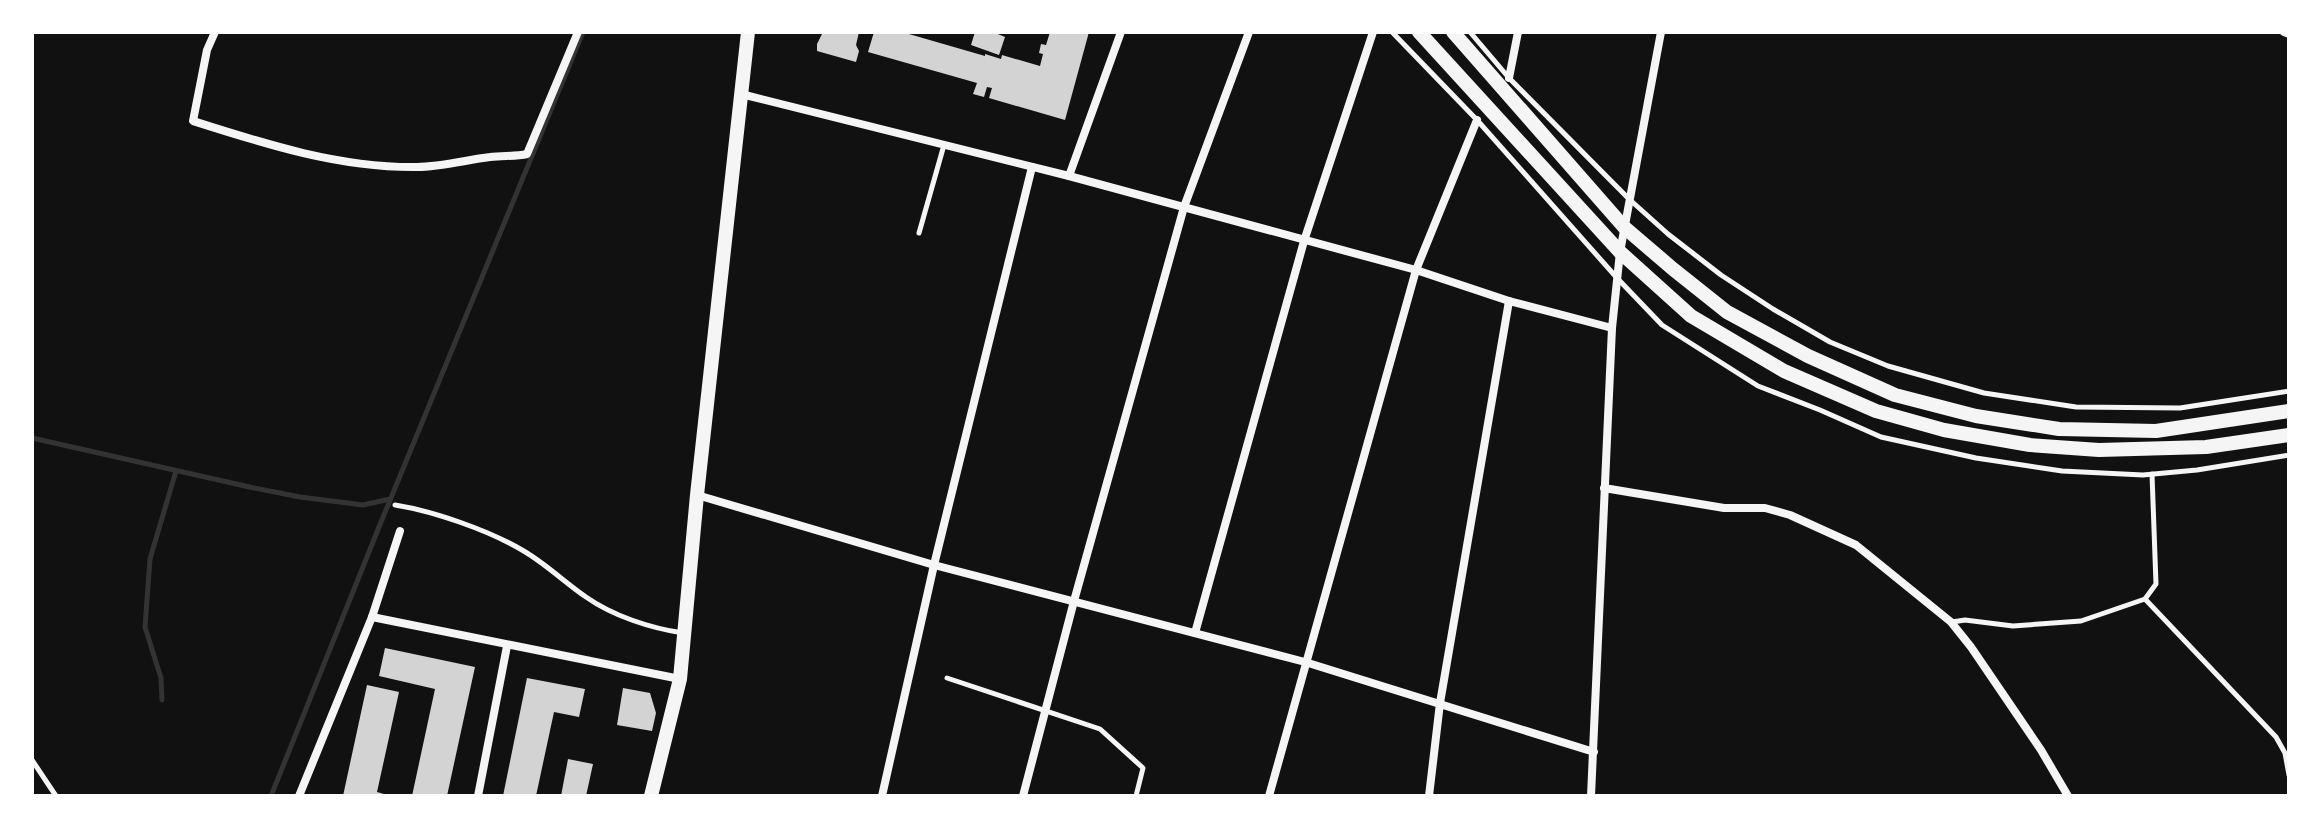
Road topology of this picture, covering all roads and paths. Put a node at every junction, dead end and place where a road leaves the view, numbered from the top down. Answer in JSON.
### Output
{"nodes":[{"id":1,"x":215,"y":32,"type":"edge"},
{"id":2,"x":578,"y":32,"type":"edge"},
{"id":3,"x":748,"y":32,"type":"edge"},
{"id":4,"x":1121,"y":32,"type":"edge"},
{"id":5,"x":1249,"y":32,"type":"edge"},
{"id":6,"x":1373,"y":32,"type":"edge"},
{"id":7,"x":1392,"y":32,"type":"edge"},
{"id":8,"x":1419,"y":32,"type":"edge"},
{"id":9,"x":1453,"y":32,"type":"edge"},
{"id":10,"x":1470,"y":32,"type":"edge"},
{"id":11,"x":1518,"y":32,"type":"edge"},
{"id":12,"x":1661,"y":32,"type":"edge"},
{"id":13,"x":1509,"y":78,"type":"junction"},
{"id":14,"x":741,"y":94,"type":"junction"},
{"id":15,"x":1477,"y":120,"type":"junction"},
{"id":16,"x":944,"y":145,"type":"junction"},
{"id":17,"x":1032,"y":167,"type":"junction"},
{"id":18,"x":1069,"y":176,"type":"junction"},
{"id":19,"x":1629,"y":199,"type":"junction"},
{"id":20,"x":1184,"y":207,"type":"junction"},
{"id":21,"x":1624,"y":227,"type":"junction"},
{"id":22,"x":919,"y":233,"type":"dead end"},
{"id":23,"x":1304,"y":241,"type":"junction"},
{"id":24,"x":1620,"y":252,"type":"junction"},
{"id":25,"x":1416,"y":270,"type":"junction"},
{"id":26,"x":1617,"y":278,"type":"junction"},
{"id":27,"x":1509,"y":301,"type":"junction"},
{"id":28,"x":1612,"y":328,"type":"junction"},
{"id":29,"x":2289,"y":391,"type":"edge"},
{"id":30,"x":2289,"y":411,"type":"edge"},
{"id":31,"x":2289,"y":435,"type":"edge"},
{"id":32,"x":2289,"y":455,"type":"edge"},
{"id":33,"x":2152,"y":474,"type":"junction"},
{"id":34,"x":1604,"y":488,"type":"junction"},
{"id":35,"x":697,"y":495,"type":"junction"},
{"id":36,"x":395,"y":505,"type":"dead end"},
{"id":37,"x":400,"y":531,"type":"dead end"},
{"id":38,"x":934,"y":565,"type":"junction"},
{"id":39,"x":2145,"y":599,"type":"junction"},
{"id":40,"x":1074,"y":601,"type":"junction"},
{"id":41,"x":372,"y":617,"type":"junction"},
{"id":42,"x":1951,"y":622,"type":"junction"},
{"id":43,"x":684,"y":633,"type":"junction"},
{"id":44,"x":1195,"y":633,"type":"junction"},
{"id":45,"x":507,"y":646,"type":"junction"},
{"id":46,"x":1305,"y":662,"type":"junction"},
{"id":47,"x":947,"y":678,"type":"dead end"},
{"id":48,"x":680,"y":679,"type":"junction"},
{"id":49,"x":1440,"y":703,"type":"junction"},
{"id":50,"x":1047,"y":709,"type":"junction"},
{"id":51,"x":1594,"y":752,"type":"junction"},
{"id":52,"x":32,"y":760,"type":"edge"},
{"id":53,"x":2289,"y":775,"type":"edge"},
{"id":54,"x":56,"y":796,"type":"edge"},
{"id":55,"x":299,"y":796,"type":"edge"},
{"id":56,"x":478,"y":796,"type":"edge"},
{"id":57,"x":651,"y":796,"type":"edge"},
{"id":58,"x":882,"y":796,"type":"edge"},
{"id":59,"x":1023,"y":796,"type":"edge"},
{"id":60,"x":1136,"y":796,"type":"edge"},
{"id":61,"x":1269,"y":796,"type":"edge"},
{"id":62,"x":1429,"y":796,"type":"edge"},
{"id":63,"x":1591,"y":796,"type":"edge"},
{"id":64,"x":2068,"y":796,"type":"edge"}],
"edges":[{"from":1,"to":2,"type":"street"},
{"from":3,"to":14,"type":"main road"},
{"from":4,"to":18,"type":"street"},
{"from":5,"to":20,"type":"street"},
{"from":6,"to":23,"type":"street"},
{"from":7,"to":15,"type":"lane"},
{"from":8,"to":24,"type":"main road"},
{"from":9,"to":21,"type":"main road"},
{"from":10,"to":13,"type":"lane"},
{"from":11,"to":13,"type":"street"},
{"from":12,"to":19,"type":"street"},
{"from":13,"to":19,"type":"lane"},
{"from":14,"to":16,"type":"street"},
{"from":14,"to":35,"type":"main road"},
{"from":15,"to":25,"type":"street"},
{"from":15,"to":26,"type":"lane"},
{"from":16,"to":17,"type":"street"},
{"from":16,"to":22,"type":"lane"},
{"from":17,"to":18,"type":"street"},
{"from":17,"to":38,"type":"street"},
{"from":18,"to":20,"type":"street"},
{"from":19,"to":21,"type":"street"},
{"from":19,"to":29,"type":"lane"},
{"from":20,"to":23,"type":"street"},
{"from":20,"to":40,"type":"street"},
{"from":21,"to":24,"type":"street"},
{"from":21,"to":30,"type":"main road"},
{"from":23,"to":25,"type":"street"},
{"from":23,"to":44,"type":"street"},
{"from":24,"to":26,"type":"street"},
{"from":24,"to":31,"type":"main road"},
{"from":25,"to":27,"type":"street"},
{"from":25,"to":46,"type":"street"},
{"from":26,"to":28,"type":"street"},
{"from":26,"to":33,"type":"lane"},
{"from":27,"to":28,"type":"street"},
{"from":27,"to":49,"type":"street"},
{"from":28,"to":34,"type":"street"},
{"from":32,"to":33,"type":"lane"},
{"from":33,"to":39,"type":"lane"},
{"from":34,"to":42,"type":"street"},
{"from":34,"to":51,"type":"street"},
{"from":35,"to":38,"type":"street"},
{"from":35,"to":43,"type":"main road"},
{"from":36,"to":43,"type":"lane"},
{"from":37,"to":41,"type":"street"},
{"from":38,"to":40,"type":"street"},
{"from":38,"to":58,"type":"street"},
{"from":39,"to":42,"type":"lane"},
{"from":39,"to":53,"type":"lane"},
{"from":40,"to":44,"type":"street"},
{"from":40,"to":50,"type":"street"},
{"from":41,"to":45,"type":"street"},
{"from":41,"to":55,"type":"street"},
{"from":42,"to":64,"type":"street"},
{"from":43,"to":48,"type":"main road"},
{"from":44,"to":46,"type":"street"},
{"from":45,"to":48,"type":"street"},
{"from":45,"to":56,"type":"street"},
{"from":46,"to":49,"type":"street"},
{"from":46,"to":61,"type":"street"},
{"from":47,"to":50,"type":"lane"},
{"from":48,"to":57,"type":"main road"},
{"from":49,"to":51,"type":"street"},
{"from":49,"to":62,"type":"street"},
{"from":50,"to":59,"type":"street"},
{"from":50,"to":60,"type":"lane"},
{"from":51,"to":63,"type":"street"},
{"from":52,"to":54,"type":"lane"}]}
